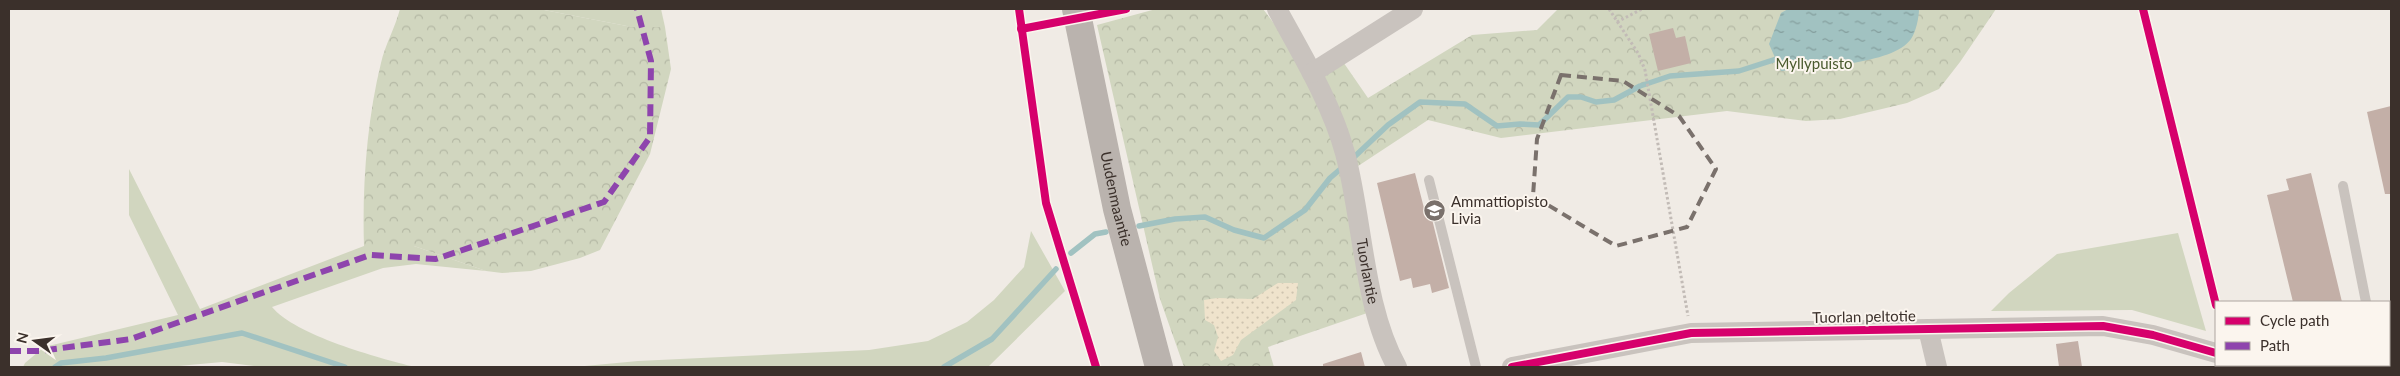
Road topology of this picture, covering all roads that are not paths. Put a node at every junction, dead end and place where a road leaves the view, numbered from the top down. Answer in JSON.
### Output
{"nodes":[{"id":1,"x":1277,"y":9,"type":"edge"},
{"id":2,"x":1413,"y":9,"type":"edge"},
{"id":3,"x":1078,"y":19,"type":"edge"},
{"id":4,"x":1312,"y":73,"type":"junction"},
{"id":5,"x":1429,"y":180,"type":"dead end"},
{"id":6,"x":2343,"y":186,"type":"dead end"},
{"id":7,"x":2366,"y":301,"type":"edge"},
{"id":8,"x":1928,"y":329,"type":"junction"},
{"id":9,"x":2215,"y":353,"type":"edge"},
{"id":10,"x":1159,"y":367,"type":"edge"},
{"id":11,"x":1397,"y":367,"type":"edge"},
{"id":12,"x":1476,"y":367,"type":"edge"},
{"id":13,"x":1512,"y":367,"type":"edge"},
{"id":14,"x":1937,"y":367,"type":"edge"}],
"edges":[{"from":1,"to":4,"type":"street"},
{"from":2,"to":4,"type":"street"},
{"from":3,"to":10,"type":"main road","name":"Uudenmaantie"},
{"from":4,"to":11,"type":"street","name":"Tuorlantie"},
{"from":5,"to":12,"type":"lane"},
{"from":6,"to":7,"type":"lane"},
{"from":8,"to":9,"type":"street","name":"Tuorlan peltotie"},
{"from":8,"to":13,"type":"street","name":"Tuorlan peltotie"},
{"from":8,"to":14,"type":"street"}]}
